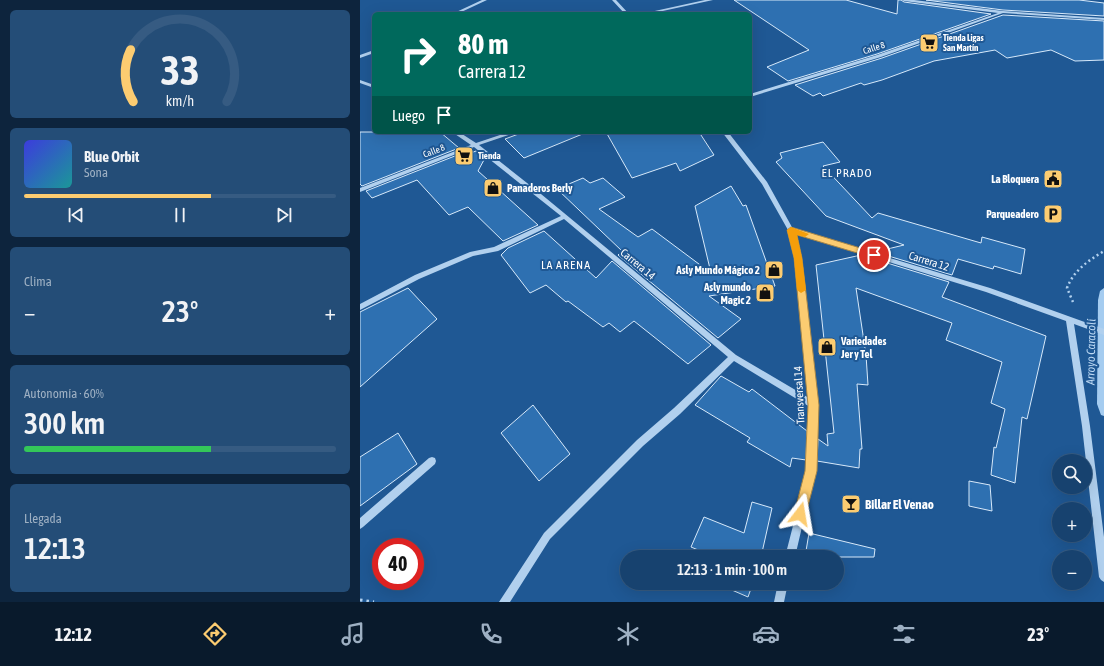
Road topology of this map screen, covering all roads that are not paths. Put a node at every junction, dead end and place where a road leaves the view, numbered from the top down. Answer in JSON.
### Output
{"nodes":[{"id":1,"x":485,"y":0,"type":"edge"},
{"id":2,"x":614,"y":0,"type":"edge"},
{"id":3,"x":711,"y":0,"type":"edge"},
{"id":4,"x":904,"y":0,"type":"edge"},
{"id":5,"x":458,"y":12,"type":"edge"},
{"id":6,"x":625,"y":12,"type":"edge"},
{"id":7,"x":653,"y":12,"type":"edge"},
{"id":8,"x":1003,"y":12,"type":"junction"},
{"id":9,"x":1104,"y":19,"type":"edge"},
{"id":10,"x":372,"y":52,"type":"edge"},
{"id":11,"x":360,"y":57,"type":"edge"},
{"id":12,"x":360,"y":81,"type":"edge"},
{"id":13,"x":372,"y":86,"type":"edge"},
{"id":14,"x":752,"y":95,"type":"edge"},
{"id":15,"x":458,"y":134,"type":"edge"},
{"id":16,"x":508,"y":134,"type":"edge"},
{"id":17,"x":727,"y":134,"type":"edge"},
{"id":18,"x":475,"y":145,"type":"junction"},
{"id":19,"x":360,"y":190,"type":"edge"},
{"id":20,"x":564,"y":217,"type":"junction"},
{"id":21,"x":791,"y":230,"type":"junction"},
{"id":22,"x":360,"y":307,"type":"edge"},
{"id":23,"x":1070,"y":321,"type":"junction"},
{"id":24,"x":1102,"y":331,"type":"edge"},
{"id":25,"x":733,"y":357,"type":"junction"},
{"id":26,"x":814,"y":405,"type":"junction"},
{"id":27,"x":432,"y":461,"type":"dead end"},
{"id":28,"x":360,"y":524,"type":"edge"},
{"id":29,"x":792,"y":550,"type":"edge"},
{"id":30,"x":1104,"y":577,"type":"edge"},
{"id":31,"x":782,"y":590,"type":"edge"},
{"id":32,"x":504,"y":602,"type":"edge"},
{"id":33,"x":779,"y":602,"type":"edge"}],
"edges":[{"from":1,"to":5,"type":"street"},
{"from":2,"to":6,"type":"street"},
{"from":3,"to":7,"type":"street"},
{"from":4,"to":8,"type":"street"},
{"from":8,"to":9,"type":"street"},
{"from":8,"to":14,"type":"street","name":"Calle 8"},
{"from":10,"to":11,"type":"street"},
{"from":12,"to":13,"type":"street"},
{"from":15,"to":18,"type":"street","name":"Carrera 14"},
{"from":16,"to":18,"type":"street","name":"Calle 8"},
{"from":17,"to":21,"type":"street"},
{"from":18,"to":19,"type":"street","name":"Calle 8"},
{"from":18,"to":20,"type":"street","name":"Carrera 14"},
{"from":20,"to":22,"type":"street"},
{"from":20,"to":25,"type":"street","name":"Carrera 14"},
{"from":21,"to":23,"type":"street","name":"Carrera 12"},
{"from":21,"to":26,"type":"street","name":"Transversal 14"},
{"from":23,"to":24,"type":"street","name":"Carrera 12"},
{"from":23,"to":30,"type":"street"},
{"from":25,"to":26,"type":"street","name":"Carrera 14"},
{"from":25,"to":32,"type":"street"},
{"from":26,"to":29,"type":"street","name":"Transversal 14"},
{"from":27,"to":28,"type":"street"},
{"from":31,"to":33,"type":"street"}]}
